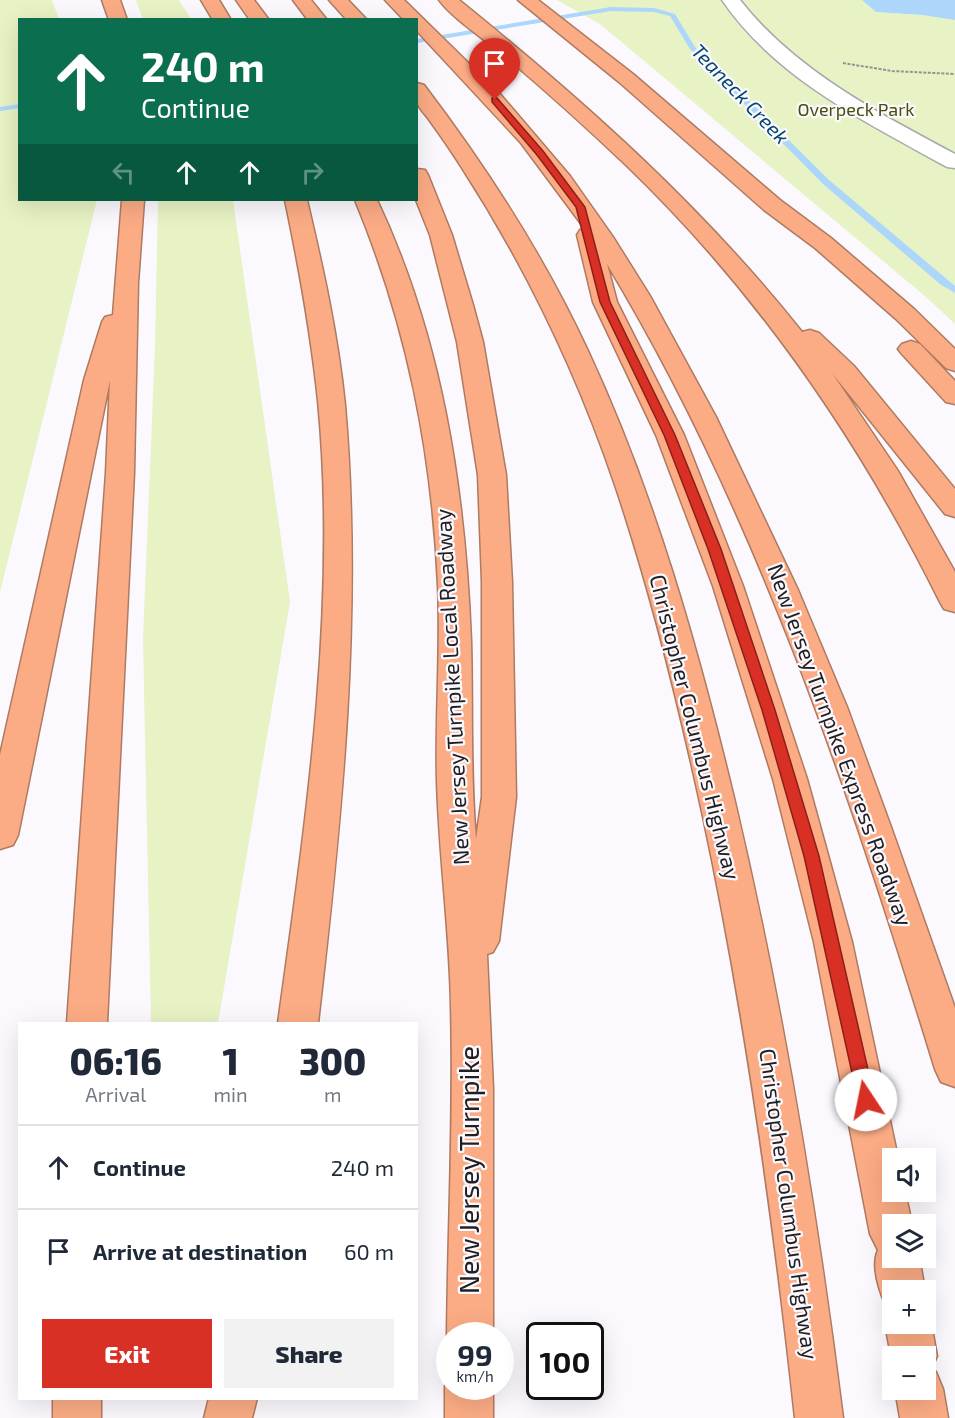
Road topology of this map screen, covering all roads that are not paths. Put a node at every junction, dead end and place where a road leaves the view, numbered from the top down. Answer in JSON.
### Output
{"nodes":[{"id":1,"x":111,"y":0,"type":"edge"},
{"id":2,"x":210,"y":0,"type":"edge"},
{"id":3,"x":245,"y":0,"type":"edge"},
{"id":4,"x":302,"y":0,"type":"edge"},
{"id":5,"x":338,"y":0,"type":"edge"},
{"id":6,"x":394,"y":0,"type":"edge"},
{"id":7,"x":448,"y":0,"type":"edge"},
{"id":8,"x":731,"y":0,"type":"edge"},
{"id":9,"x":533,"y":5,"type":"edge"},
{"id":10,"x":117,"y":18,"type":"edge"},
{"id":11,"x":221,"y":18,"type":"edge"},
{"id":12,"x":258,"y":18,"type":"edge"},
{"id":13,"x":316,"y":18,"type":"edge"},
{"id":14,"x":356,"y":18,"type":"edge"},
{"id":15,"x":414,"y":18,"type":"edge"},
{"id":16,"x":419,"y":23,"type":"edge"},
{"id":17,"x":418,"y":90,"type":"edge"},
{"id":18,"x":955,"y":162,"type":"edge"},
{"id":19,"x":418,"y":178,"type":"edge"},
{"id":20,"x":133,"y":201,"type":"edge"},
{"id":21,"x":296,"y":201,"type":"edge"},
{"id":22,"x":366,"y":201,"type":"edge"},
{"id":23,"x":772,"y":205,"type":"junction"},
{"id":24,"x":581,"y":207,"type":"junction"},
{"id":25,"x":739,"y":270,"type":"junction"},
{"id":26,"x":126,"y":283,"type":"junction"},
{"id":27,"x":955,"y":363,"type":"edge"},
{"id":28,"x":955,"y":396,"type":"edge"},
{"id":29,"x":955,"y":508,"type":"edge"},
{"id":30,"x":955,"y":602,"type":"edge"},
{"id":31,"x":0,"y":835,"type":"edge"},
{"id":32,"x":471,"y":1005,"type":"junction"},
{"id":33,"x":87,"y":1022,"type":"edge"},
{"id":34,"x":298,"y":1022,"type":"edge"},
{"id":35,"x":955,"y":1069,"type":"edge"},
{"id":36,"x":888,"y":1214,"type":"edge"},
{"id":37,"x":470,"y":1322,"type":"edge"},
{"id":38,"x":77,"y":1400,"type":"edge"},
{"id":39,"x":232,"y":1400,"type":"edge"},
{"id":40,"x":469,"y":1400,"type":"edge"},
{"id":41,"x":921,"y":1400,"type":"edge"},
{"id":42,"x":77,"y":1418,"type":"edge"},
{"id":43,"x":228,"y":1418,"type":"edge"},
{"id":44,"x":469,"y":1418,"type":"edge"},
{"id":45,"x":819,"y":1418,"type":"edge"},
{"id":46,"x":924,"y":1418,"type":"edge"}],
"edges":[{"from":1,"to":10,"type":"highway"},
{"from":2,"to":11,"type":"highway"},
{"from":3,"to":12,"type":"highway"},
{"from":4,"to":13,"type":"highway"},
{"from":5,"to":14,"type":"highway"},
{"from":6,"to":15,"type":"highway","name":"New Jersey Turnpike Express Roadway"},
{"from":7,"to":25,"type":"highway"},
{"from":8,"to":18,"type":"street"},
{"from":9,"to":23,"type":"highway"},
{"from":16,"to":24,"type":"highway","name":"New Jersey Turnpike Express Roadway"},
{"from":17,"to":45,"type":"highway","name":"Christopher Columbus Highway"},
{"from":19,"to":32,"type":"highway"},
{"from":20,"to":26,"type":"highway"},
{"from":21,"to":34,"type":"highway"},
{"from":22,"to":32,"type":"highway","name":"New Jersey Turnpike Local Roadway"},
{"from":23,"to":27,"type":"highway"},
{"from":23,"to":28,"type":"highway"},
{"from":24,"to":35,"type":"highway","name":"New Jersey Turnpike Express Roadway"},
{"from":24,"to":36,"type":"highway"},
{"from":25,"to":29,"type":"highway"},
{"from":25,"to":30,"type":"highway"},
{"from":26,"to":31,"type":"highway"},
{"from":26,"to":33,"type":"highway"},
{"from":32,"to":37,"type":"highway","name":"New Jersey Turnpike"},
{"from":38,"to":42,"type":"highway"},
{"from":39,"to":43,"type":"highway"},
{"from":40,"to":44,"type":"highway"},
{"from":41,"to":46,"type":"highway"}]}
